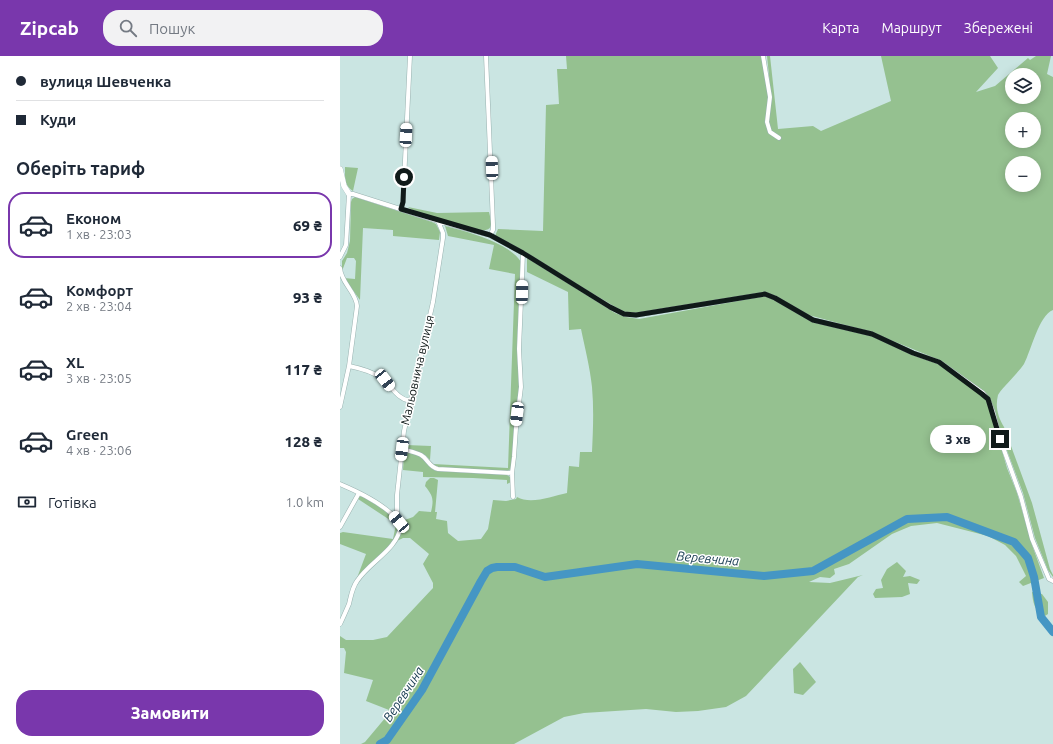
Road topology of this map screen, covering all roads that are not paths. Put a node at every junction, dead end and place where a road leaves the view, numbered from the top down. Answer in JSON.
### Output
{"nodes":[{"id":1,"x":410,"y":56,"type":"edge"},
{"id":2,"x":486,"y":56,"type":"edge"},
{"id":3,"x":764,"y":56,"type":"edge"},
{"id":4,"x":779,"y":138,"type":"dead end"},
{"id":5,"x":340,"y":169,"type":"edge"},
{"id":6,"x":349,"y":194,"type":"junction"},
{"id":7,"x":401,"y":209,"type":"junction"},
{"id":8,"x":438,"y":221,"type":"junction"},
{"id":9,"x":490,"y":235,"type":"junction"},
{"id":10,"x":523,"y":253,"type":"junction"},
{"id":11,"x":340,"y":257,"type":"edge"},
{"id":12,"x":340,"y":268,"type":"edge"},
{"id":13,"x":349,"y":366,"type":"junction"},
{"id":14,"x":410,"y":401,"type":"junction"},
{"id":15,"x":340,"y":408,"type":"edge"},
{"id":16,"x":402,"y":449,"type":"junction"},
{"id":17,"x":512,"y":473,"type":"junction"},
{"id":18,"x":340,"y":484,"type":"edge"},
{"id":19,"x":359,"y":493,"type":"junction"},
{"id":20,"x":513,"y":497,"type":"dead end"},
{"id":21,"x":400,"y":523,"type":"junction"},
{"id":22,"x":340,"y":527,"type":"edge"},
{"id":23,"x":1053,"y":580,"type":"edge"},
{"id":24,"x":340,"y":624,"type":"edge"}],
"edges":[{"from":1,"to":7,"type":"street"},
{"from":2,"to":9,"type":"street"},
{"from":3,"to":4,"type":"street"},
{"from":5,"to":6,"type":"street"},
{"from":6,"to":7,"type":"street"},
{"from":6,"to":11,"type":"street"},
{"from":7,"to":8,"type":"street"},
{"from":8,"to":9,"type":"street"},
{"from":8,"to":14,"type":"street","name":"Мальовнича вулиця"},
{"from":9,"to":10,"type":"street"},
{"from":10,"to":17,"type":"street"},
{"from":10,"to":23,"type":"street"},
{"from":12,"to":13,"type":"street"},
{"from":13,"to":14,"type":"street"},
{"from":13,"to":15,"type":"street"},
{"from":14,"to":16,"type":"street","name":"Мальовнича вулиця"},
{"from":16,"to":17,"type":"street"},
{"from":16,"to":21,"type":"street","name":"Мальовнича вулиця"},
{"from":17,"to":20,"type":"street"},
{"from":18,"to":19,"type":"street"},
{"from":19,"to":21,"type":"street"},
{"from":19,"to":22,"type":"street"},
{"from":21,"to":24,"type":"street"}]}
